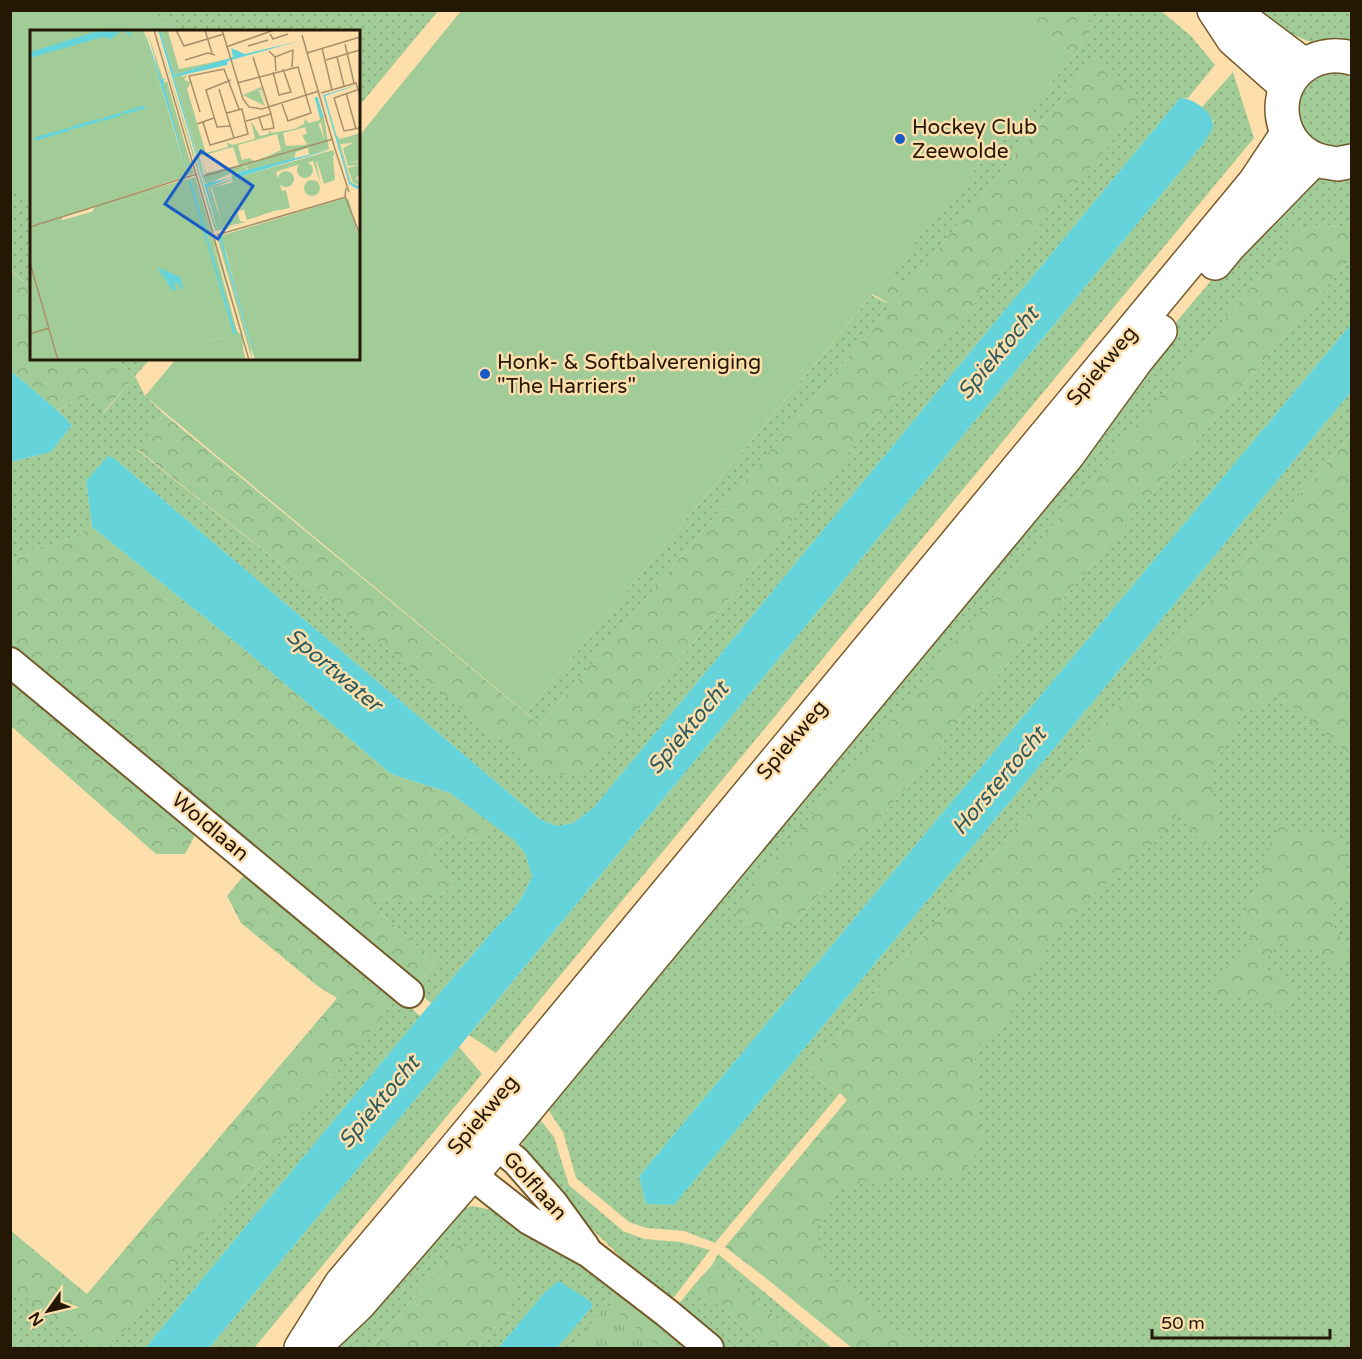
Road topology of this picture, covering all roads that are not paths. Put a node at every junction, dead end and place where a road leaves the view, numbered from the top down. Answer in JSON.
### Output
{"nodes":[{"id":1,"x":1214,"y":10,"type":"edge"},
{"id":2,"x":1220,"y":10,"type":"edge"},
{"id":3,"x":1352,"y":58,"type":"edge"},
{"id":4,"x":1295,"y":76,"type":"junction"},
{"id":5,"x":1287,"y":134,"type":"junction"},
{"id":6,"x":1314,"y":159,"type":"junction"},
{"id":7,"x":1352,"y":161,"type":"edge"},
{"id":8,"x":10,"y":662,"type":"edge"},
{"id":9,"x":410,"y":993,"type":"dead end"},
{"id":10,"x":485,"y":1135,"type":"junction"},
{"id":11,"x":461,"y":1164,"type":"junction"},
{"id":12,"x":589,"y":1253,"type":"junction"},
{"id":13,"x":301,"y":1348,"type":"edge"},
{"id":14,"x":313,"y":1348,"type":"edge"},
{"id":15,"x":709,"y":1348,"type":"edge"}],
"edges":[{"from":1,"to":4,"type":"main road"},
{"from":2,"to":4,"type":"main road"},
{"from":3,"to":4,"type":"main road"},
{"from":4,"to":5,"type":"main road"},
{"from":5,"to":6,"type":"main road"},
{"from":5,"to":10,"type":"main road","name":"Spiekweg"},
{"from":6,"to":7,"type":"main road"},
{"from":6,"to":10,"type":"main road","name":"Spiekweg"},
{"from":8,"to":9,"type":"street","name":"Woldlaan"},
{"from":10,"to":11,"type":"main road","name":"Spiekweg"},
{"from":10,"to":12,"type":"street","name":"Golflaan"},
{"from":11,"to":12,"type":"street","name":"Golflaan"},
{"from":11,"to":13,"type":"main road","name":"Spiekweg"},
{"from":11,"to":14,"type":"main road","name":"Spiekweg"},
{"from":12,"to":15,"type":"street","name":"Golflaan"}]}
